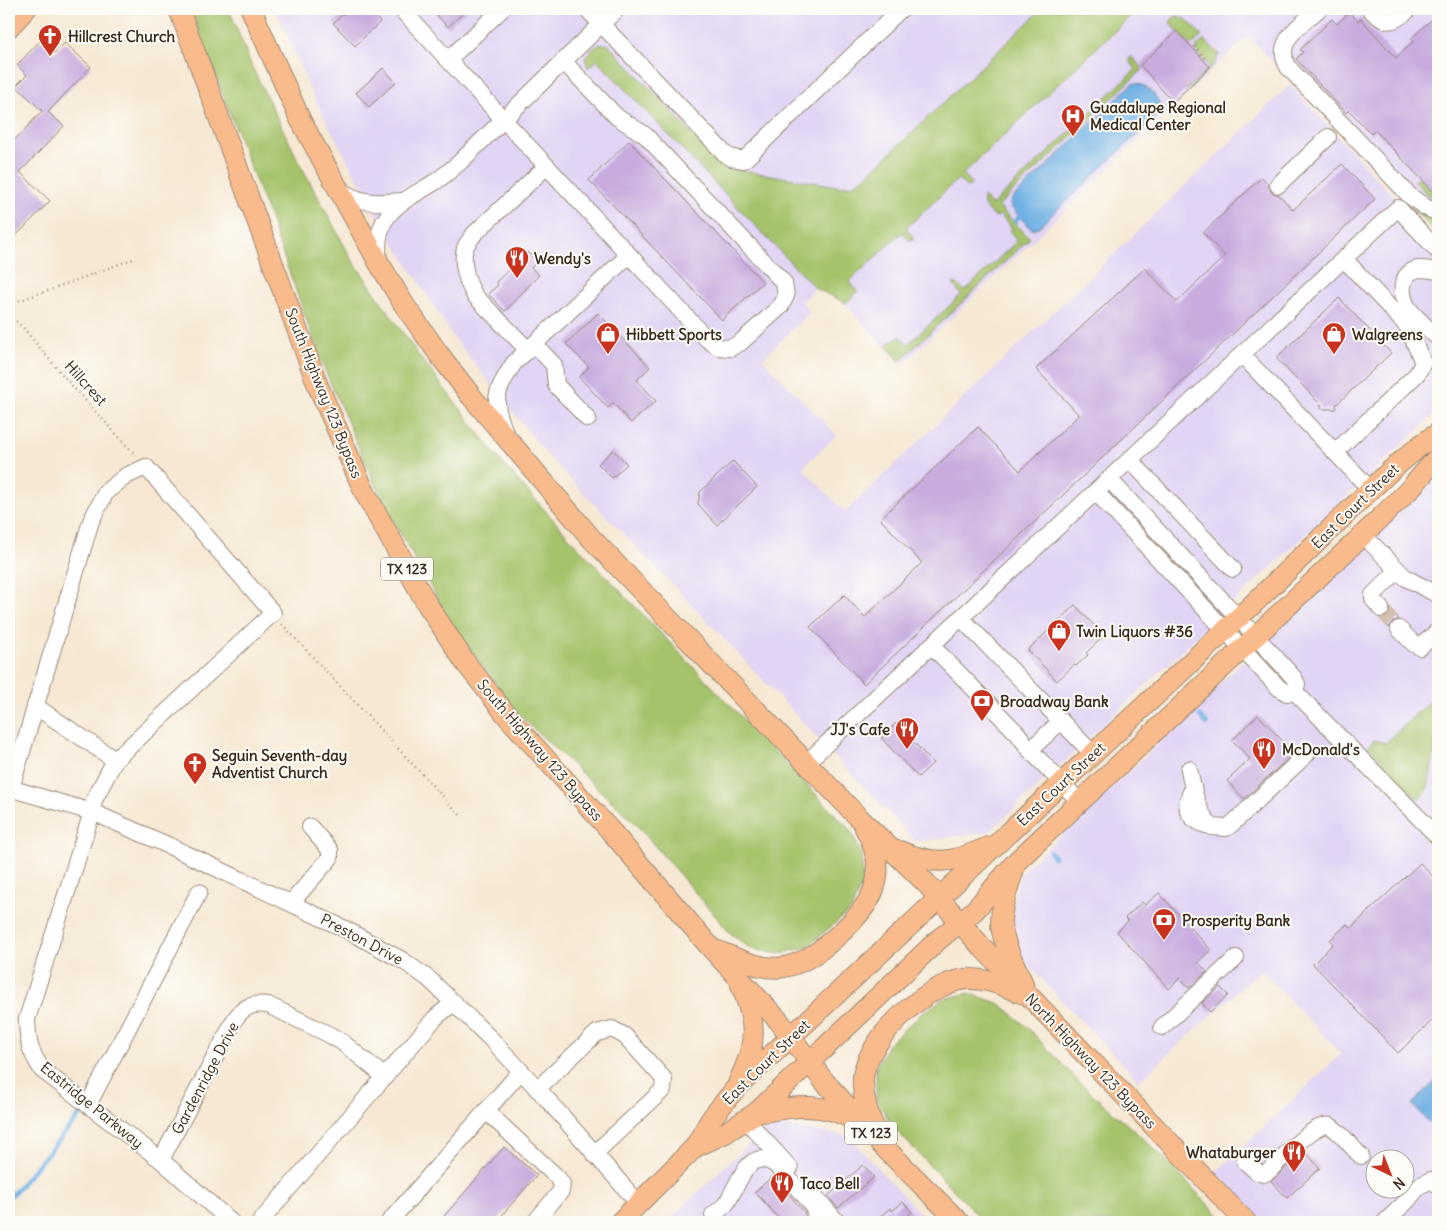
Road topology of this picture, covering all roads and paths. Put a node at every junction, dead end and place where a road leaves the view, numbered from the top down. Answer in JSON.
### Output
{"nodes":[{"id":1,"x":26,"y":9,"type":"edge"},
{"id":2,"x":179,"y":9,"type":"edge"},
{"id":3,"x":251,"y":9,"type":"edge"},
{"id":4,"x":401,"y":9,"type":"edge"},
{"id":5,"x":502,"y":9,"type":"edge"},
{"id":6,"x":587,"y":9,"type":"edge"},
{"id":7,"x":617,"y":9,"type":"edge"},
{"id":8,"x":901,"y":9,"type":"edge"},
{"id":9,"x":1319,"y":9,"type":"edge"},
{"id":10,"x":1370,"y":9,"type":"edge"},
{"id":11,"x":1410,"y":9,"type":"edge"},
{"id":12,"x":601,"y":24,"type":"junction"},
{"id":13,"x":9,"y":27,"type":"edge"},
{"id":14,"x":1194,"y":46,"type":"dead end"},
{"id":15,"x":449,"y":60,"type":"junction"},
{"id":16,"x":1203,"y":60,"type":"dead end"},
{"id":17,"x":563,"y":61,"type":"junction"},
{"id":18,"x":504,"y":118,"type":"junction"},
{"id":19,"x":1328,"y":137,"type":"dead end"},
{"id":20,"x":547,"y":166,"type":"junction"},
{"id":21,"x":1278,"y":185,"type":"dead end"},
{"id":22,"x":337,"y":187,"type":"junction"},
{"id":23,"x":403,"y":200,"type":"junction"},
{"id":24,"x":1438,"y":212,"type":"edge"},
{"id":25,"x":1438,"y":252,"type":"edge"},
{"id":26,"x":629,"y":255,"type":"junction"},
{"id":27,"x":132,"y":259,"type":"dead end"},
{"id":28,"x":1344,"y":259,"type":"junction"},
{"id":29,"x":379,"y":264,"type":"junction"},
{"id":30,"x":1438,"y":271,"type":"edge"},
{"id":31,"x":9,"y":302,"type":"edge"},
{"id":32,"x":9,"y":314,"type":"edge"},
{"id":33,"x":1438,"y":338,"type":"edge"},
{"id":34,"x":528,"y":349,"type":"junction"},
{"id":35,"x":1242,"y":355,"type":"junction"},
{"id":36,"x":1431,"y":365,"type":"edge"},
{"id":37,"x":588,"y":419,"type":"dead end"},
{"id":38,"x":1438,"y":433,"type":"edge"},
{"id":39,"x":511,"y":445,"type":"junction"},
{"id":40,"x":1335,"y":452,"type":"junction"},
{"id":41,"x":1438,"y":457,"type":"edge"},
{"id":42,"x":1130,"y":460,"type":"junction"},
{"id":43,"x":146,"y":467,"type":"junction"},
{"id":44,"x":1109,"y":480,"type":"junction"},
{"id":45,"x":1371,"y":490,"type":"junction"},
{"id":46,"x":1096,"y":492,"type":"junction"},
{"id":47,"x":1363,"y":535,"type":"junction"},
{"id":48,"x":1233,"y":569,"type":"dead end"},
{"id":49,"x":1398,"y":570,"type":"junction"},
{"id":50,"x":1438,"y":595,"type":"edge"},
{"id":51,"x":1381,"y":609,"type":"tunnel mouth"},
{"id":52,"x":273,"y":613,"type":"junction"},
{"id":53,"x":961,"y":618,"type":"junction"},
{"id":54,"x":1232,"y":624,"type":"junction"},
{"id":55,"x":1399,"y":628,"type":"tunnel mouth"},
{"id":56,"x":1438,"y":631,"type":"edge"},
{"id":57,"x":1250,"y":643,"type":"junction"},
{"id":58,"x":932,"y":646,"type":"junction"},
{"id":59,"x":35,"y":706,"type":"junction"},
{"id":60,"x":1061,"y":721,"type":"junction"},
{"id":61,"x":1030,"y":750,"type":"junction"},
{"id":62,"x":1093,"y":754,"type":"junction"},
{"id":63,"x":1307,"y":754,"type":"dead end"},
{"id":64,"x":115,"y":760,"type":"junction"},
{"id":65,"x":806,"y":763,"type":"junction"},
{"id":66,"x":1189,"y":769,"type":"dead end"},
{"id":67,"x":1062,"y":783,"type":"junction"},
{"id":68,"x":10,"y":788,"type":"edge"},
{"id":69,"x":1080,"y":802,"type":"junction"},
{"id":70,"x":92,"y":812,"type":"junction"},
{"id":71,"x":461,"y":816,"type":"dead end"},
{"id":72,"x":858,"y":817,"type":"junction"},
{"id":73,"x":310,"y":827,"type":"dead end"},
{"id":74,"x":1438,"y":837,"type":"edge"},
{"id":75,"x":999,"y":842,"type":"junction"},
{"id":76,"x":892,"y":848,"type":"junction"},
{"id":77,"x":1016,"y":862,"type":"junction"},
{"id":78,"x":199,"y":892,"type":"dead end"},
{"id":79,"x":939,"y":898,"type":"junction"},
{"id":80,"x":291,"y":903,"type":"junction"},
{"id":81,"x":960,"y":923,"type":"junction"},
{"id":82,"x":711,"y":948,"type":"junction"},
{"id":83,"x":1236,"y":958,"type":"dead end"},
{"id":84,"x":738,"y":976,"type":"junction"},
{"id":85,"x":1029,"y":997,"type":"junction"},
{"id":86,"x":454,"y":1002,"type":"junction"},
{"id":87,"x":1162,"y":1027,"type":"dead end"},
{"id":88,"x":790,"y":1037,"type":"junction"},
{"id":89,"x":809,"y":1062,"type":"junction"},
{"id":90,"x":521,"y":1071,"type":"junction"},
{"id":91,"x":385,"y":1077,"type":"junction"},
{"id":92,"x":537,"y":1089,"type":"junction"},
{"id":93,"x":735,"y":1089,"type":"junction"},
{"id":94,"x":88,"y":1105,"type":"junction"},
{"id":95,"x":486,"y":1111,"type":"junction"},
{"id":96,"x":751,"y":1116,"type":"junction"},
{"id":97,"x":877,"y":1139,"type":"junction"},
{"id":98,"x":695,"y":1147,"type":"junction"},
{"id":99,"x":594,"y":1154,"type":"junction"},
{"id":100,"x":1360,"y":1156,"type":"dead end"},
{"id":101,"x":161,"y":1160,"type":"junction"},
{"id":102,"x":1245,"y":1161,"type":"dead end"},
{"id":103,"x":1438,"y":1185,"type":"edge"},
{"id":104,"x":638,"y":1203,"type":"junction"},
{"id":105,"x":713,"y":1215,"type":"dead end"},
{"id":106,"x":231,"y":1222,"type":"edge"},
{"id":107,"x":260,"y":1222,"type":"edge"},
{"id":108,"x":389,"y":1222,"type":"edge"},
{"id":109,"x":535,"y":1222,"type":"edge"},
{"id":110,"x":620,"y":1222,"type":"edge"},
{"id":111,"x":816,"y":1222,"type":"edge"},
{"id":112,"x":837,"y":1222,"type":"edge"},
{"id":113,"x":959,"y":1222,"type":"edge"},
{"id":114,"x":1246,"y":1222,"type":"edge"},
{"id":115,"x":1385,"y":1222,"type":"edge"}],
"edges":[{"from":1,"to":13,"type":"main road"},
{"from":2,"to":82,"type":"main road","name":"South Highway 123 Bypass","number":"TX 123"},
{"from":3,"to":22,"type":"main road"},
{"from":4,"to":15,"type":"street"},
{"from":5,"to":15,"type":"street"},
{"from":6,"to":12,"type":"street"},
{"from":7,"to":12,"type":"street"},
{"from":8,"to":12,"type":"street"},
{"from":9,"to":24,"type":"street"},
{"from":10,"to":11,"type":"street"},
{"from":12,"to":17,"type":"street"},
{"from":14,"to":16,"type":"path"},
{"from":15,"to":18,"type":"street"},
{"from":17,"to":18,"type":"street"},
{"from":17,"to":26,"type":"street"},
{"from":18,"to":20,"type":"street"},
{"from":18,"to":23,"type":"street"},
{"from":19,"to":21,"type":"street"},
{"from":20,"to":26,"type":"street"},
{"from":20,"to":34,"type":"street"},
{"from":22,"to":23,"type":"street"},
{"from":22,"to":29,"type":"main road"},
{"from":23,"to":29,"type":"street"},
{"from":25,"to":28,"type":"street"},
{"from":26,"to":34,"type":"street"},
{"from":27,"to":31,"type":"path"},
{"from":28,"to":35,"type":"street"},
{"from":28,"to":36,"type":"street"},
{"from":29,"to":39,"type":"main road"},
{"from":30,"to":33,"type":"street"},
{"from":32,"to":43,"type":"path","name":"Hillcrest"},
{"from":34,"to":37,"type":"street"},
{"from":34,"to":39,"type":"street"},
{"from":35,"to":40,"type":"street"},
{"from":35,"to":42,"type":"street"},
{"from":36,"to":40,"type":"street"},
{"from":38,"to":45,"type":"main road","name":"East Court Street"},
{"from":39,"to":65,"type":"main road"},
{"from":40,"to":45,"type":"street"},
{"from":41,"to":47,"type":"main road","name":"East Court Street"},
{"from":42,"to":44,"type":"street"},
{"from":42,"to":48,"type":"street"},
{"from":43,"to":52,"type":"street"},
{"from":43,"to":59,"type":"street"},
{"from":44,"to":46,"type":"street"},
{"from":44,"to":54,"type":"street"},
{"from":45,"to":54,"type":"main road","name":"East Court Street"},
{"from":46,"to":53,"type":"street"},
{"from":46,"to":54,"type":"street"},
{"from":47,"to":49,"type":"street"},
{"from":47,"to":57,"type":"main road","name":"East Court Street"},
{"from":49,"to":50,"type":"street"},
{"from":49,"to":51,"type":"street"},
{"from":52,"to":64,"type":"street","name":"Eastridge Parkway"},
{"from":52,"to":71,"type":"path"},
{"from":53,"to":58,"type":"street"},
{"from":53,"to":60,"type":"street"},
{"from":54,"to":57,"type":"street"},
{"from":54,"to":62,"type":"main road","name":"East Court Street"},
{"from":55,"to":56,"type":"street"},
{"from":57,"to":69,"type":"main road","name":"East Court Street"},
{"from":57,"to":74,"type":"street"},
{"from":58,"to":61,"type":"street"},
{"from":58,"to":65,"type":"street"},
{"from":59,"to":64,"type":"street"},
{"from":59,"to":68,"type":"street"},
{"from":60,"to":61,"type":"street"},
{"from":60,"to":62,"type":"street"},
{"from":61,"to":67,"type":"street"},
{"from":62,"to":67,"type":"main road","name":"East Court Street"},
{"from":63,"to":66,"type":"street"},
{"from":64,"to":70,"type":"street","name":"Eastridge Parkway"},
{"from":65,"to":72,"type":"main road"},
{"from":67,"to":69,"type":"street"},
{"from":67,"to":75,"type":"main road","name":"East Court Street"},
{"from":68,"to":70,"type":"street","name":"Preston Drive"},
{"from":69,"to":77,"type":"main road","name":"East Court Street"},
{"from":70,"to":80,"type":"street","name":"Preston Drive"},
{"from":70,"to":94,"type":"street","name":"Eastridge Parkway"},
{"from":72,"to":76,"type":"main road"},
{"from":72,"to":82,"type":"main road"},
{"from":73,"to":80,"type":"street"},
{"from":75,"to":76,"type":"main road"},
{"from":75,"to":79,"type":"main road","name":"East Court Street"},
{"from":76,"to":79,"type":"main road"},
{"from":77,"to":81,"type":"main road","name":"East Court Street"},
{"from":77,"to":85,"type":"main road"},
{"from":78,"to":94,"type":"street"},
{"from":79,"to":81,"type":"main road","name":"North Highway 123 Bypass"},
{"from":79,"to":88,"type":"main road","name":"East Court Street"},
{"from":80,"to":86,"type":"street","name":"Preston Drive"},
{"from":81,"to":85,"type":"main road","name":"North Highway 123 Bypass"},
{"from":81,"to":89,"type":"main road","name":"East Court Street"},
{"from":82,"to":84,"type":"main road","name":"South Highway 123 Bypass","number":"TX 123"},
{"from":83,"to":87,"type":"street"},
{"from":84,"to":88,"type":"main road","name":"South Highway 123 Bypass","number":"TX 123"},
{"from":84,"to":93,"type":"main road"},
{"from":85,"to":97,"type":"main road"},
{"from":85,"to":114,"type":"main road","name":"North Highway 123 Bypass"},
{"from":86,"to":90,"type":"street","name":"Preston Drive"},
{"from":86,"to":91,"type":"street"},
{"from":88,"to":89,"type":"main road","number":"TX 123"},
{"from":88,"to":93,"type":"main road","name":"East Court Street"},
{"from":89,"to":96,"type":"main road","name":"East Court Street"},
{"from":89,"to":97,"type":"main road","number":"TX 123"},
{"from":90,"to":92,"type":"street","name":"Preston Drive"},
{"from":90,"to":95,"type":"street"},
{"from":91,"to":101,"type":"street","name":"Gardenridge Drive"},
{"from":91,"to":107,"type":"street"},
{"from":92,"to":99,"type":"street","name":"Preston Drive"},
{"from":92,"to":99,"type":"street"},
{"from":93,"to":98,"type":"main road","name":"East Court Street"},
{"from":94,"to":101,"type":"street","name":"Eastridge Parkway"},
{"from":95,"to":108,"type":"street"},
{"from":95,"to":109,"type":"street"},
{"from":96,"to":97,"type":"main road"},
{"from":96,"to":98,"type":"main road","name":"East Court Street"},
{"from":96,"to":112,"type":"street"},
{"from":97,"to":113,"type":"main road","number":"TX 123"},
{"from":98,"to":104,"type":"main road","name":"East Court Street"},
{"from":99,"to":104,"type":"street","name":"Preston Drive"},
{"from":100,"to":102,"type":"street"},
{"from":101,"to":106,"type":"street","name":"Eastridge Parkway"},
{"from":103,"to":115,"type":"street"},
{"from":104,"to":110,"type":"main road","name":"East Court Street"},
{"from":105,"to":111,"type":"street"}]}
